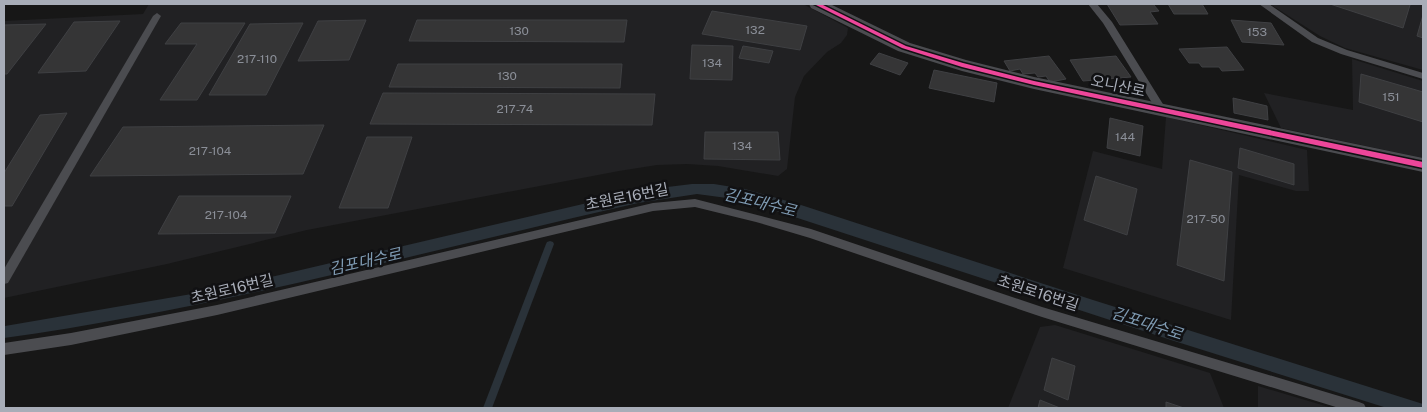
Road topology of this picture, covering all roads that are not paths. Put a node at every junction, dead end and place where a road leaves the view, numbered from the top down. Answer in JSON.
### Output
{"nodes":[{"id":1,"x":817,"y":4,"type":"edge"},
{"id":2,"x":1092,"y":4,"type":"edge"},
{"id":3,"x":1263,"y":4,"type":"edge"},
{"id":4,"x":157,"y":16,"type":"dead end"},
{"id":5,"x":1423,"y":76,"type":"edge"},
{"id":6,"x":1161,"y":110,"type":"junction"},
{"id":7,"x":1423,"y":165,"type":"edge"},
{"id":8,"x":4,"y":279,"type":"edge"},
{"id":9,"x":4,"y":348,"type":"edge"},
{"id":10,"x":1359,"y":408,"type":"edge"}],
"edges":[{"from":1,"to":6,"type":"street","name":"오니산로"},
{"from":2,"to":6,"type":"lane"},
{"from":3,"to":5,"type":"lane"},
{"from":4,"to":8,"type":"lane"},
{"from":6,"to":7,"type":"street","name":"오니산로"},
{"from":9,"to":10,"type":"lane","name":"초원로16번길"}]}
